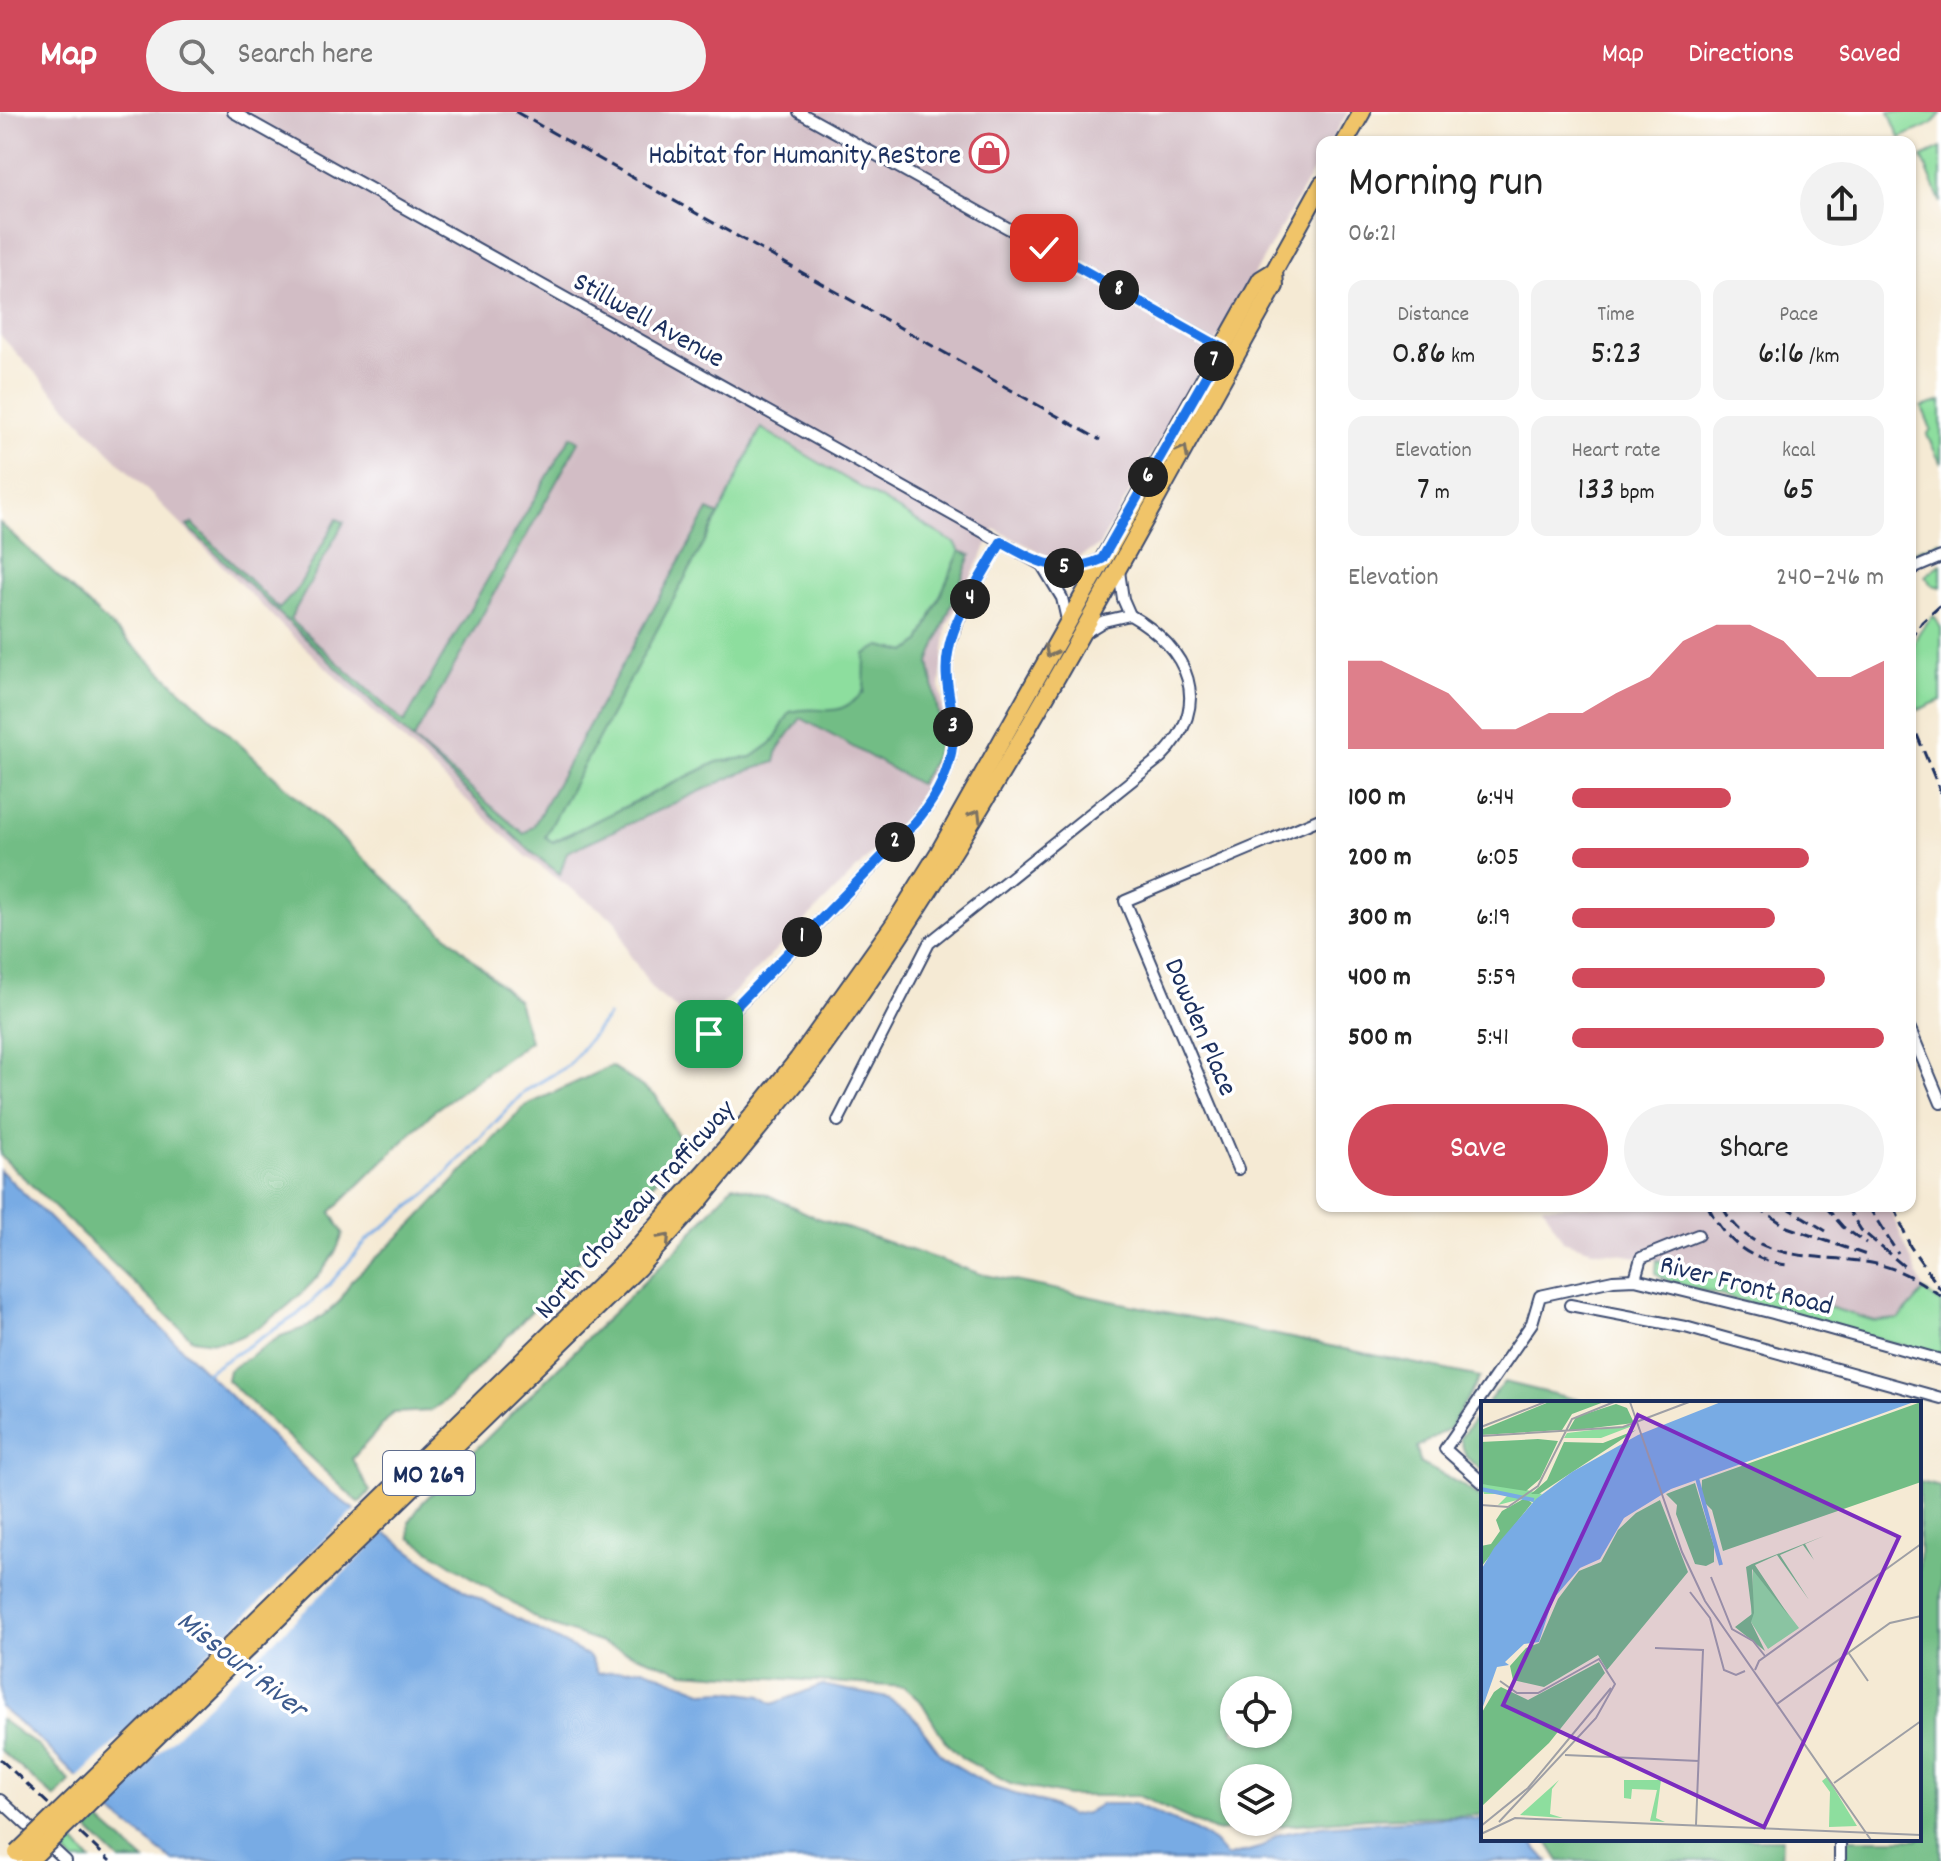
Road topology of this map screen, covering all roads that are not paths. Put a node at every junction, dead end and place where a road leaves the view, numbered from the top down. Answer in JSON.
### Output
{"nodes":[{"id":1,"x":233,"y":112,"type":"edge"},
{"id":2,"x":799,"y":112,"type":"edge"},
{"id":3,"x":1362,"y":112,"type":"edge"},
{"id":4,"x":1348,"y":136,"type":"edge"},
{"id":5,"x":1316,"y":195,"type":"edge"},
{"id":6,"x":1229,"y":351,"type":"junction"},
{"id":7,"x":1001,"y":542,"type":"junction"},
{"id":8,"x":1941,"y":557,"type":"edge"},
{"id":9,"x":1102,"y":559,"type":"junction"},
{"id":10,"x":1042,"y":565,"type":"junction"},
{"id":11,"x":1916,"y":567,"type":"edge"},
{"id":12,"x":1119,"y":569,"type":"junction"},
{"id":13,"x":1130,"y":615,"type":"junction"},
{"id":14,"x":1067,"y":620,"type":"junction"},
{"id":15,"x":1077,"y":639,"type":"junction"},
{"id":16,"x":1316,"y":821,"type":"edge"},
{"id":17,"x":704,"y":1040,"type":"dead end"},
{"id":18,"x":1916,"y":1043,"type":"edge"},
{"id":19,"x":804,"y":1063,"type":"junction"},
{"id":20,"x":1941,"y":1103,"type":"edge"},
{"id":21,"x":838,"y":1121,"type":"dead end"},
{"id":22,"x":1238,"y":1169,"type":"dead end"},
{"id":23,"x":1698,"y":1235,"type":"dead end"},
{"id":24,"x":1635,"y":1279,"type":"junction"},
{"id":25,"x":1570,"y":1305,"type":"dead end"},
{"id":26,"x":1941,"y":1360,"type":"edge"},
{"id":27,"x":1941,"y":1398,"type":"edge"},
{"id":28,"x":1481,"y":1481,"type":"edge"},
{"id":29,"x":0,"y":1800,"type":"edge"},
{"id":30,"x":18,"y":1858,"type":"edge"},
{"id":31,"x":66,"y":1861,"type":"edge"}],
"edges":[{"from":1,"to":7,"type":"street","name":"Stillwell Avenue"},
{"from":2,"to":6,"type":"street"},
{"from":3,"to":4,"type":"main road"},
{"from":5,"to":6,"type":"main road","name":"North Chouteau Trafficway","number":"MO 269"},
{"from":6,"to":9,"type":"main road","name":"North Chouteau Trafficway","number":"MO 269"},
{"from":12,"to":6,"type":"main road","name":"North Chouteau Trafficway","number":"MO 269","one_way":true},
{"from":7,"to":10,"type":"street","name":"Stillwell Avenue"},
{"from":7,"to":17,"type":"street"},
{"from":8,"to":11,"type":"street"},
{"from":9,"to":10,"type":"street","name":"Stillwell Avenue"},
{"from":9,"to":14,"type":"main road","name":"North Chouteau Trafficway","number":"MO 269"},
{"from":10,"to":14,"type":"street"},
{"from":12,"to":13,"type":"street"},
{"from":12,"to":15,"type":"main road","name":"North Chouteau Trafficway","number":"MO 269"},
{"from":13,"to":15,"type":"street"},
{"from":13,"to":21,"type":"street"},
{"from":14,"to":19,"type":"main road","name":"North Chouteau Trafficway","number":"MO 269","one_way":true},
{"from":19,"to":15,"type":"main road","name":"North Chouteau Trafficway","number":"MO 269","one_way":true},
{"from":16,"to":22,"type":"street","name":"Dowden Place"},
{"from":18,"to":20,"type":"street"},
{"from":19,"to":30,"type":"main road","name":"North Chouteau Trafficway","number":"MO 269","bridge":true},
{"from":23,"to":24,"type":"street"},
{"from":24,"to":26,"type":"street","name":"River Front Road"},
{"from":24,"to":28,"type":"street","name":"River Front Road"},
{"from":25,"to":27,"type":"street","name":"River Front Road"},
{"from":29,"to":31,"type":"street"}]}
